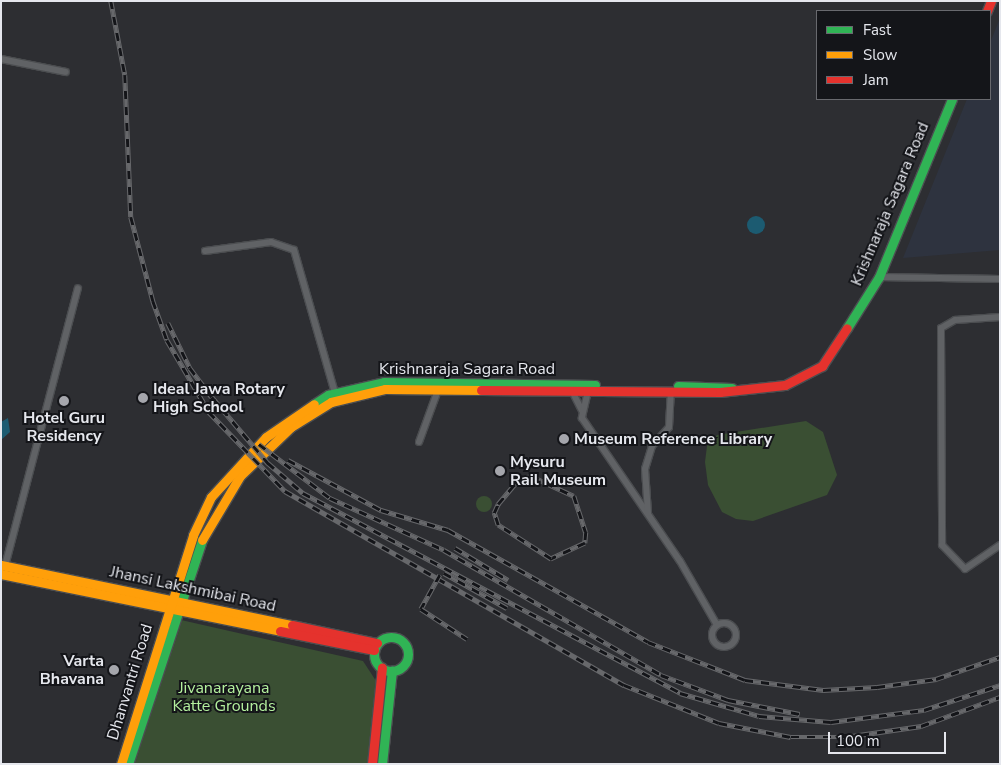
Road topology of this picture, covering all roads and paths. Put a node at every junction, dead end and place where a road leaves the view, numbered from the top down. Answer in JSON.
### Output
{"nodes":[{"id":1,"x":1,"y":59,"type":"edge"},
{"id":2,"x":66,"y":72,"type":"dead end"},
{"id":3,"x":952,"y":100,"type":"edge"},
{"id":4,"x":205,"y":251,"type":"dead end"},
{"id":5,"x":879,"y":277,"type":"junction"},
{"id":6,"x":1000,"y":279,"type":"edge"},
{"id":7,"x":78,"y":288,"type":"dead end"},
{"id":8,"x":1000,"y":318,"type":"edge"},
{"id":9,"x":572,"y":387,"type":"junction"},
{"id":10,"x":588,"y":388,"type":"junction"},
{"id":11,"x":733,"y":388,"type":"junction"},
{"id":12,"x":438,"y":390,"type":"junction"},
{"id":13,"x":671,"y":392,"type":"junction"},
{"id":14,"x":335,"y":393,"type":"junction"},
{"id":15,"x":582,"y":411,"type":"junction"},
{"id":16,"x":418,"y":442,"type":"dead end"},
{"id":17,"x":648,"y":514,"type":"junction"},
{"id":18,"x":1000,"y":545,"type":"edge"},
{"id":19,"x":3,"y":568,"type":"edge"},
{"id":20,"x":174,"y":604,"type":"junction"},
{"id":21,"x":717,"y":625,"type":"dead end"},
{"id":22,"x":376,"y":646,"type":"junction"},
{"id":23,"x":382,"y":668,"type":"junction"},
{"id":24,"x":392,"y":671,"type":"junction"},
{"id":25,"x":121,"y":764,"type":"edge"},
{"id":26,"x":128,"y":764,"type":"edge"},
{"id":27,"x":372,"y":764,"type":"edge"},
{"id":28,"x":382,"y":764,"type":"edge"}],
"edges":[{"from":1,"to":2,"type":"street"},
{"from":3,"to":5,"type":"main road","name":"Krishnaraja Sagara Road"},
{"from":4,"to":14,"type":"street"},
{"from":5,"to":6,"type":"street"},
{"from":5,"to":11,"type":"main road","name":"Krishnaraja Sagara Road"},
{"from":7,"to":19,"type":"street"},
{"from":8,"to":18,"type":"street"},
{"from":9,"to":10,"type":"main road","name":"Krishnaraja Sagara Road"},
{"from":9,"to":12,"type":"main road","name":"Krishnaraja Sagara Road"},
{"from":9,"to":14,"type":"main road","name":"Krishnaraja Sagara Road"},
{"from":9,"to":15,"type":"street"},
{"from":10,"to":11,"type":"main road","name":"Krishnaraja Sagara Road"},
{"from":10,"to":13,"type":"main road","name":"Krishnaraja Sagara Road"},
{"from":10,"to":15,"type":"street"},
{"from":11,"to":13,"type":"main road","name":"Krishnaraja Sagara Road"},
{"from":12,"to":16,"type":"street"},
{"from":12,"to":20,"type":"main road","name":"Krishnaraja Sagara Road"},
{"from":13,"to":17,"type":"street"},
{"from":14,"to":20,"type":"main road","name":"Krishnaraja Sagara Road"},
{"from":15,"to":17,"type":"street"},
{"from":17,"to":21,"type":"street"},
{"from":19,"to":20,"type":"main road","name":"Jhansi Lakshmibai Road"},
{"from":20,"to":22,"type":"main road","name":"Jhansi Lakshmibai Road"},
{"from":20,"to":25,"type":"main road","name":"Dhanvantri Road"},
{"from":20,"to":26,"type":"main road","name":"Dhanvantri Road"},
{"from":22,"to":23,"type":"main road"},
{"from":22,"to":24,"type":"main road"},
{"from":23,"to":24,"type":"main road"},
{"from":23,"to":27,"type":"main road"},
{"from":24,"to":28,"type":"main road"}]}
